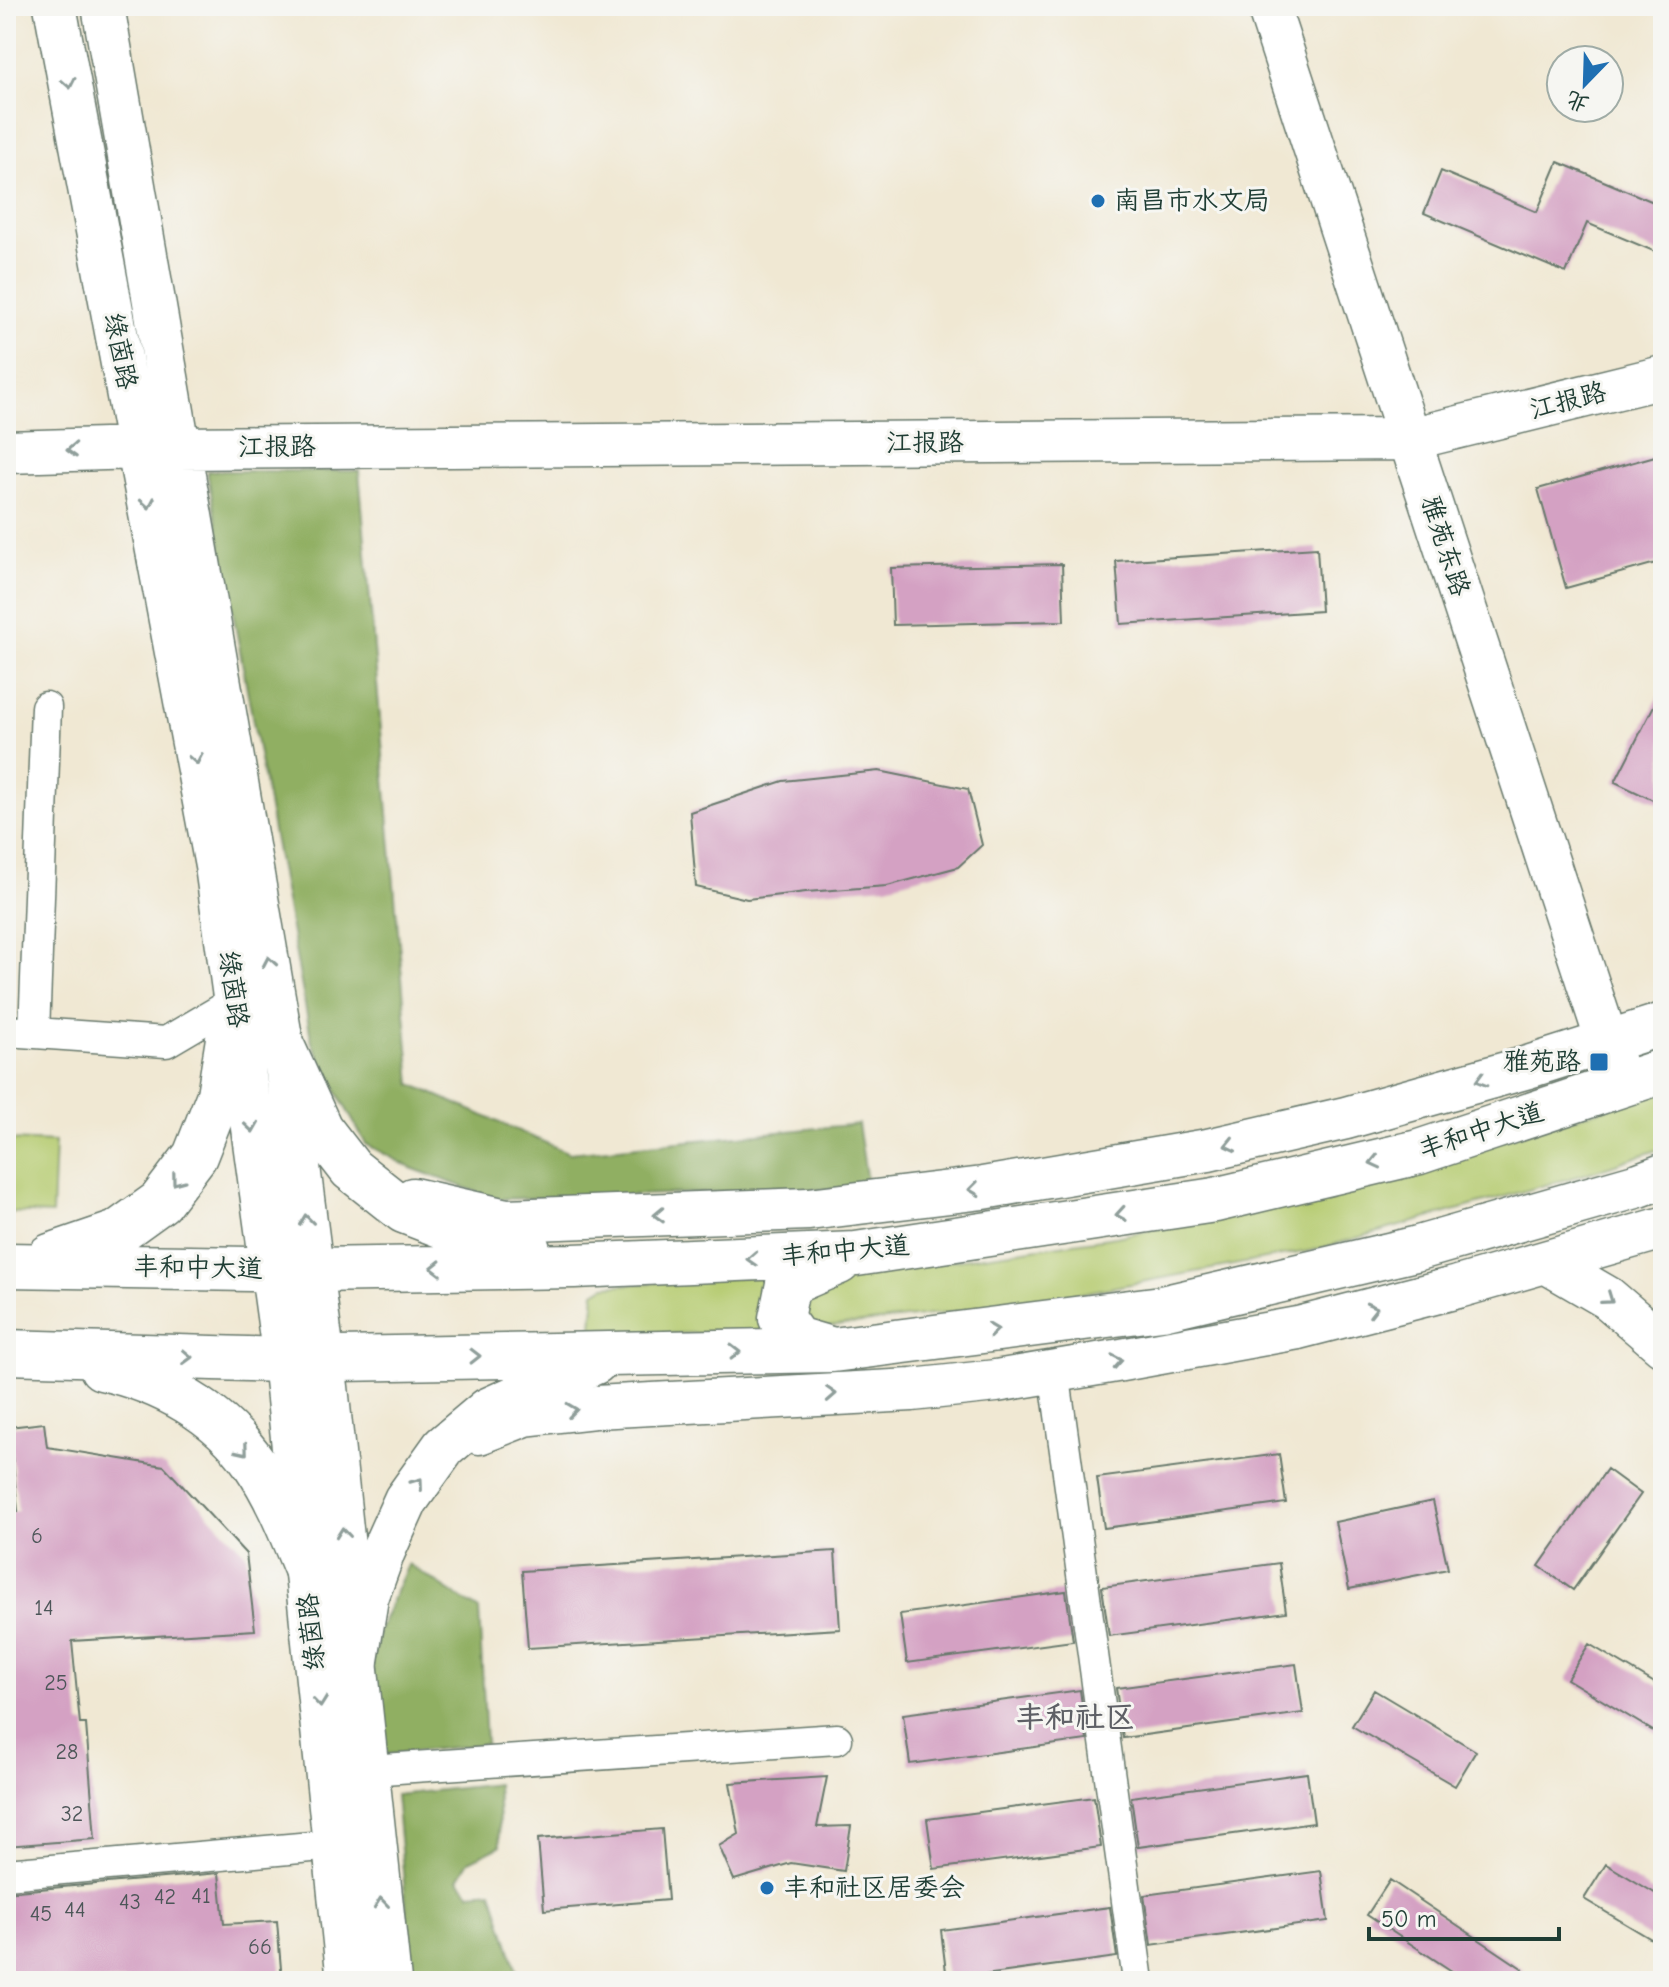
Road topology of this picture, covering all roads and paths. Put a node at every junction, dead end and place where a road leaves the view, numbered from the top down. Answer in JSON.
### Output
{"nodes":[{"id":1,"x":55,"y":6,"type":"edge"},
{"id":2,"x":103,"y":6,"type":"edge"},
{"id":3,"x":1268,"y":6,"type":"edge"},
{"id":4,"x":1663,"y":377,"type":"edge"},
{"id":5,"x":1410,"y":439,"type":"junction"},
{"id":6,"x":138,"y":448,"type":"junction"},
{"id":7,"x":179,"y":448,"type":"junction"},
{"id":8,"x":6,"y":452,"type":"edge"},
{"id":9,"x":46,"y":707,"type":"dead end"},
{"id":10,"x":234,"y":1002,"type":"junction"},
{"id":11,"x":1663,"y":1024,"type":"edge"},
{"id":12,"x":20,"y":1032,"type":"edge"},
{"id":13,"x":1607,"y":1042,"type":"junction"},
{"id":14,"x":284,"y":1050,"type":"junction"},
{"id":15,"x":1663,"y":1071,"type":"edge"},
{"id":16,"x":1621,"y":1086,"type":"junction"},
{"id":17,"x":1651,"y":1180,"type":"edge"},
{"id":18,"x":377,"y":1190,"type":"junction"},
{"id":19,"x":1660,"y":1243,"type":"edge"},
{"id":20,"x":856,"y":1254,"type":"junction"},
{"id":21,"x":1546,"y":1262,"type":"junction"},
{"id":22,"x":15,"y":1265,"type":"edge"},
{"id":23,"x":613,"y":1265,"type":"junction"},
{"id":24,"x":292,"y":1270,"type":"junction"},
{"id":25,"x":1663,"y":1345,"type":"edge"},
{"id":26,"x":833,"y":1350,"type":"junction"},
{"id":27,"x":16,"y":1352,"type":"edge"},
{"id":28,"x":615,"y":1354,"type":"junction"},
{"id":29,"x":304,"y":1359,"type":"junction"},
{"id":30,"x":1054,"y":1371,"type":"junction"},
{"id":31,"x":444,"y":1447,"type":"junction"},
{"id":32,"x":306,"y":1569,"type":"junction"},
{"id":33,"x":356,"y":1660,"type":"junction"},
{"id":34,"x":837,"y":1739,"type":"dead end"},
{"id":35,"x":368,"y":1770,"type":"junction"},
{"id":36,"x":334,"y":1845,"type":"junction"},
{"id":37,"x":6,"y":1874,"type":"edge"},
{"id":38,"x":348,"y":1981,"type":"edge"},
{"id":39,"x":390,"y":1981,"type":"edge"},
{"id":40,"x":1138,"y":1981,"type":"edge"}],
"edges":[{"from":1,"to":6,"type":"main road","name":"绿茵路","one_way":true},
{"from":2,"to":7,"type":"main road","name":"绿茵路"},
{"from":3,"to":5,"type":"main road","name":"雅苑东路"},
{"from":4,"to":5,"type":"main road","name":"江报路"},
{"from":5,"to":7,"type":"main road","name":"江报路"},
{"from":5,"to":13,"type":"main road","name":"雅苑东路"},
{"from":6,"to":8,"type":"main road","one_way":true},
{"from":6,"to":10,"type":"main road","name":"绿茵路","one_way":true},
{"from":14,"to":7,"type":"main road","name":"绿茵路","one_way":true},
{"from":9,"to":12,"type":"street"},
{"from":10,"to":12,"type":"street"},
{"from":10,"to":22,"type":"main road","one_way":true},
{"from":10,"to":24,"type":"main road","name":"绿茵路","one_way":true},
{"from":11,"to":13,"type":"main road"},
{"from":13,"to":16,"type":"main road","name":"雅苑东路"},
{"from":13,"to":18,"type":"main road","one_way":true},
{"from":14,"to":18,"type":"main road"},
{"from":24,"to":14,"type":"main road","name":"绿茵路","one_way":true},
{"from":15,"to":16,"type":"main road","name":"丰和中大道"},
{"from":16,"to":20,"type":"main road","name":"丰和中大道","one_way":true},
{"from":17,"to":19,"type":"main road"},
{"from":26,"to":17,"type":"main road","one_way":true},
{"from":18,"to":23,"type":"main road"},
{"from":19,"to":21,"type":"main road"},
{"from":20,"to":23,"type":"main road","name":"丰和中大道","one_way":true},
{"from":20,"to":26,"type":"main road"},
{"from":21,"to":25,"type":"main road","one_way":true},
{"from":30,"to":21,"type":"main road","one_way":true},
{"from":22,"to":24,"type":"main road","name":"丰和中大道"},
{"from":23,"to":24,"type":"main road","name":"丰和中大道","one_way":true},
{"from":24,"to":29,"type":"main road","name":"绿茵路"},
{"from":28,"to":26,"type":"main road","one_way":true},
{"from":27,"to":29,"type":"main road","one_way":true},
{"from":27,"to":32,"type":"main road","one_way":true},
{"from":29,"to":28,"type":"main road","one_way":true},
{"from":28,"to":31,"type":"main road"},
{"from":29,"to":32,"type":"main road","name":"绿茵路"},
{"from":33,"to":29,"type":"main road","name":"绿茵路","one_way":true},
{"from":31,"to":30,"type":"main road","one_way":true},
{"from":30,"to":40,"type":"street"},
{"from":33,"to":31,"type":"main road","one_way":true},
{"from":32,"to":36,"type":"main road","name":"绿茵路","one_way":true},
{"from":33,"to":35,"type":"main road","name":"绿茵路"},
{"from":34,"to":35,"type":"street"},
{"from":39,"to":35,"type":"main road","name":"绿茵路","one_way":true},
{"from":36,"to":37,"type":"street"},
{"from":36,"to":38,"type":"main road","name":"绿茵路"}]}
